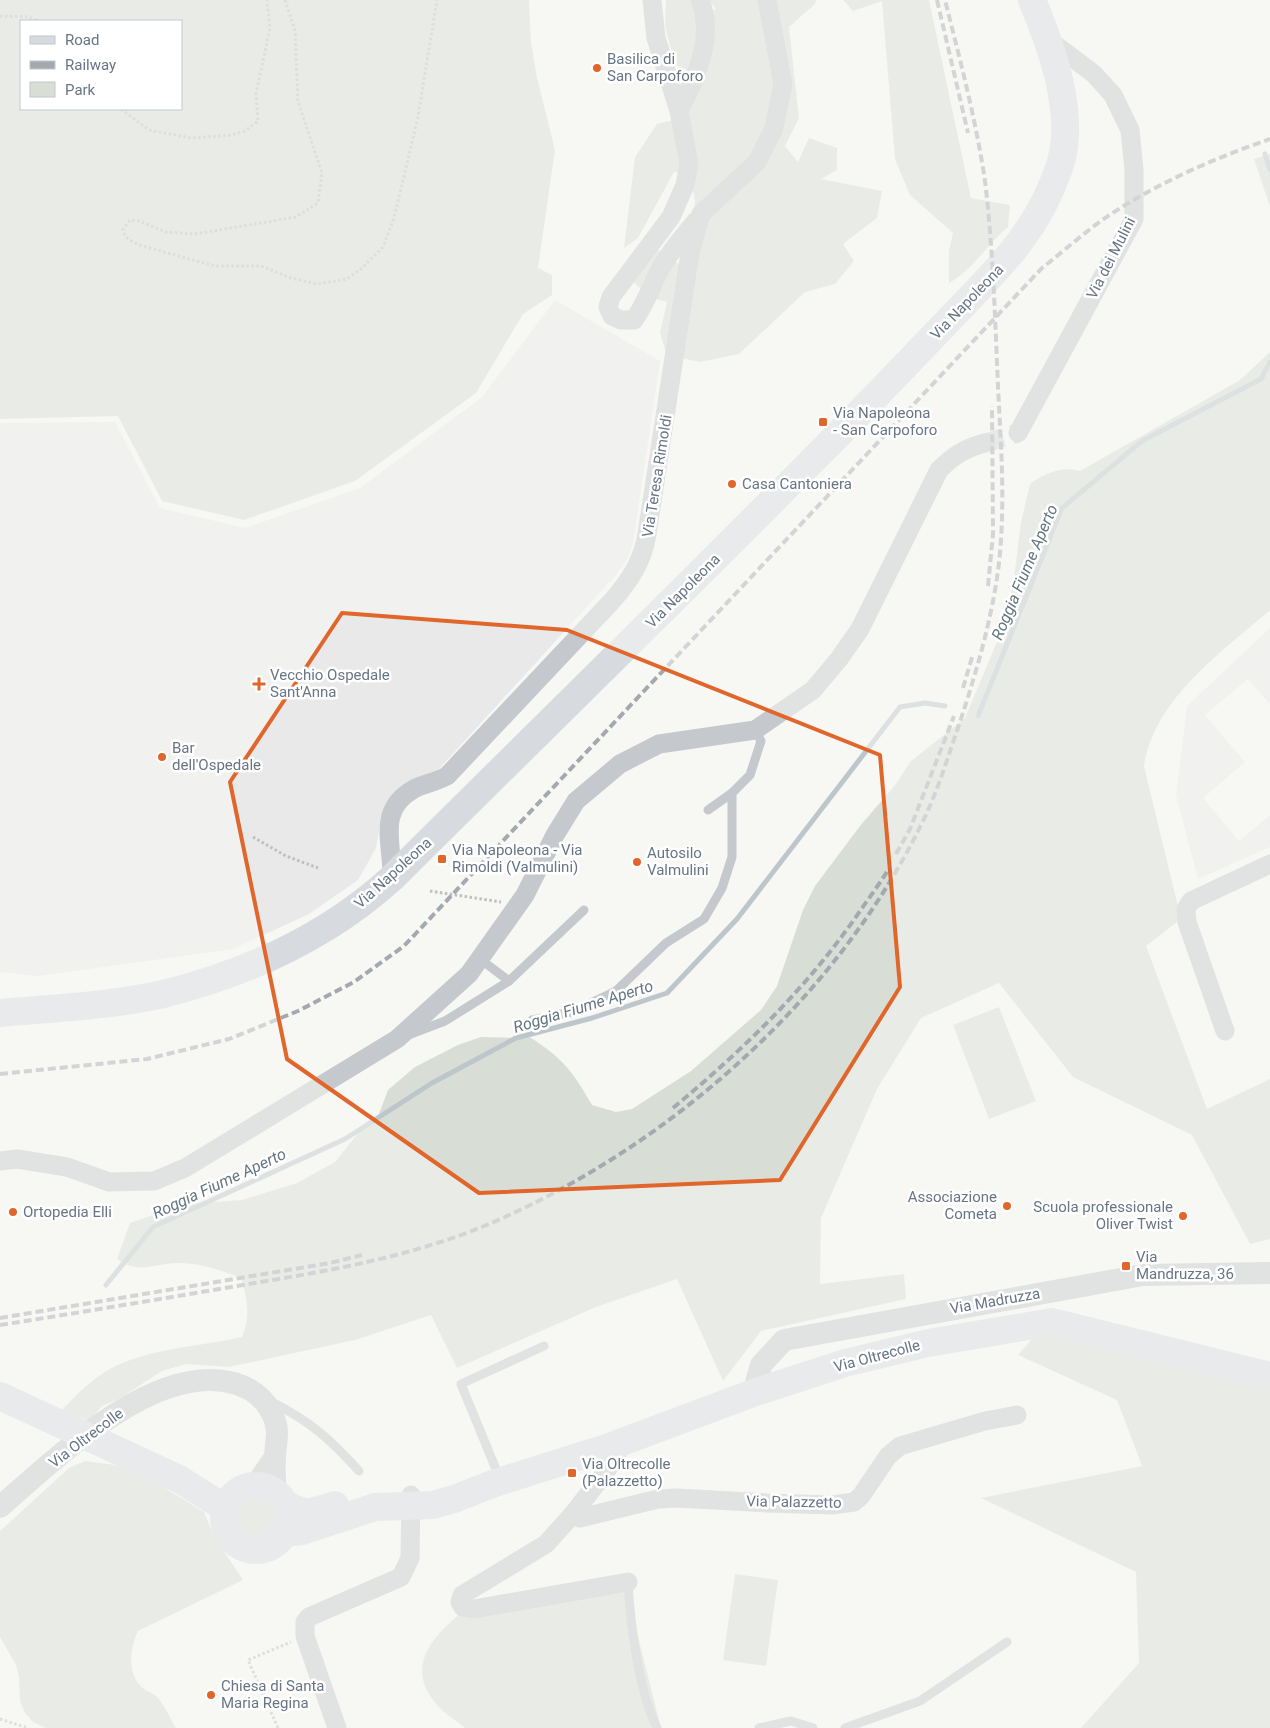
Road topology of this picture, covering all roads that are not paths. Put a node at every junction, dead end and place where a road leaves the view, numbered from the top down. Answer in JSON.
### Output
{"nodes":[{"id":1,"x":652,"y":0,"type":"edge"},
{"id":2,"x":700,"y":0,"type":"edge"},
{"id":3,"x":767,"y":0,"type":"edge"},
{"id":4,"x":1032,"y":0,"type":"edge"},
{"id":5,"x":1049,"y":40,"type":"junction"},
{"id":6,"x":679,"y":111,"type":"junction"},
{"id":7,"x":701,"y":214,"type":"junction"},
{"id":8,"x":1018,"y":433,"type":"tunnel mouth"},
{"id":9,"x":985,"y":443,"type":"tunnel mouth"},
{"id":10,"x":755,"y":730,"type":"junction"},
{"id":11,"x":732,"y":793,"type":"junction"},
{"id":12,"x":708,"y":810,"type":"dead end"},
{"id":13,"x":1270,"y":864,"type":"edge"},
{"id":14,"x":392,"y":878,"type":"junction"},
{"id":15,"x":584,"y":910,"type":"dead end"},
{"id":16,"x":480,"y":959,"type":"junction"},
{"id":17,"x":510,"y":981,"type":"junction"},
{"id":18,"x":0,"y":996,"type":"edge"},
{"id":19,"x":89,"y":1005,"type":"junction"},
{"id":20,"x":0,"y":1008,"type":"edge"},
{"id":21,"x":0,"y":1013,"type":"edge"},
{"id":22,"x":532,"y":1020,"type":"dead end"},
{"id":23,"x":1225,"y":1031,"type":"dead end"},
{"id":24,"x":397,"y":1039,"type":"junction"},
{"id":25,"x":0,"y":1161,"type":"edge"},
{"id":26,"x":1270,"y":1273,"type":"edge"},
{"id":27,"x":544,"y":1346,"type":"dead end"},
{"id":28,"x":1270,"y":1376,"type":"edge"},
{"id":29,"x":254,"y":1393,"type":"junction"},
{"id":30,"x":753,"y":1393,"type":"junction"},
{"id":31,"x":0,"y":1396,"type":"edge"},
{"id":32,"x":1017,"y":1415,"type":"dead end"},
{"id":33,"x":624,"y":1441,"type":"junction"},
{"id":34,"x":359,"y":1471,"type":"dead end"},
{"id":35,"x":498,"y":1482,"type":"junction"},
{"id":36,"x":255,"y":1497,"type":"junction"},
{"id":37,"x":411,"y":1500,"type":"junction"},
{"id":38,"x":0,"y":1507,"type":"edge"},
{"id":39,"x":573,"y":1514,"type":"junction"},
{"id":40,"x":284,"y":1534,"type":"junction"},
{"id":41,"x":628,"y":1582,"type":"joint"},
{"id":42,"x":1007,"y":1642,"type":"dead end"},
{"id":43,"x":337,"y":1728,"type":"edge"},
{"id":44,"x":657,"y":1728,"type":"edge"},
{"id":45,"x":759,"y":1728,"type":"edge"},
{"id":46,"x":814,"y":1728,"type":"edge"},
{"id":47,"x":845,"y":1728,"type":"edge"}],
"edges":[{"from":1,"to":6,"type":"street"},
{"from":2,"to":6,"type":"street"},
{"from":3,"to":7,"type":"street"},
{"from":4,"to":5,"type":"main road","name":"Via Napoleona"},
{"from":5,"to":8,"type":"street","name":"Via dei Mulini"},
{"from":5,"to":14,"type":"main road","name":"Via Napoleona"},
{"from":6,"to":7,"type":"street"},
{"from":7,"to":14,"type":"street","name":"Via Teresa Rimoldi"},
{"from":9,"to":10,"type":"street"},
{"from":10,"to":11,"type":"lane"},
{"from":10,"to":16,"type":"street"},
{"from":11,"to":12,"type":"lane"},
{"from":11,"to":22,"type":"lane"},
{"from":13,"to":23,"type":"street"},
{"from":14,"to":19,"type":"main road","name":"Via Napoleona"},
{"from":15,"to":17,"type":"lane"},
{"from":16,"to":17,"type":"lane"},
{"from":16,"to":24,"type":"street"},
{"from":17,"to":24,"type":"lane"},
{"from":18,"to":19,"type":"main road","name":"Via Napoleona"},
{"from":19,"to":20,"type":"main road","name":"Via Napoleona"},
{"from":19,"to":21,"type":"main road","name":"Via Napoleona"},
{"from":24,"to":25,"type":"street"},
{"from":26,"to":30,"type":"street","name":"Via Madruzza"},
{"from":27,"to":35,"type":"lane"},
{"from":28,"to":30,"type":"main road","name":"Via Oltrecolle"},
{"from":29,"to":34,"type":"lane"},
{"from":29,"to":36,"type":"street","name":"Via Oltrecolle"},
{"from":29,"to":38,"type":"street","name":"Via Oltrecolle"},
{"from":30,"to":33,"type":"main road","name":"Via Oltrecolle"},
{"from":31,"to":36,"type":"main road"},
{"from":32,"to":39,"type":"street","name":"Via Palazzetto"},
{"from":33,"to":35,"type":"main road","name":"Via Oltrecolle"},
{"from":33,"to":39,"type":"street"},
{"from":35,"to":37,"type":"main road","name":"Via Oltrecolle"},
{"from":36,"to":37,"type":"main road","name":"Via Oltrecolle"},
{"from":36,"to":40,"type":"main road"},
{"from":36,"to":40,"type":"main road"},
{"from":37,"to":40,"type":"main road","name":"Via Oltrecolle"},
{"from":37,"to":43,"type":"street"},
{"from":39,"to":41,"type":"street"},
{"from":41,"to":44,"type":"lane"},
{"from":42,"to":47,"type":"lane"},
{"from":45,"to":46,"type":"lane"}]}
